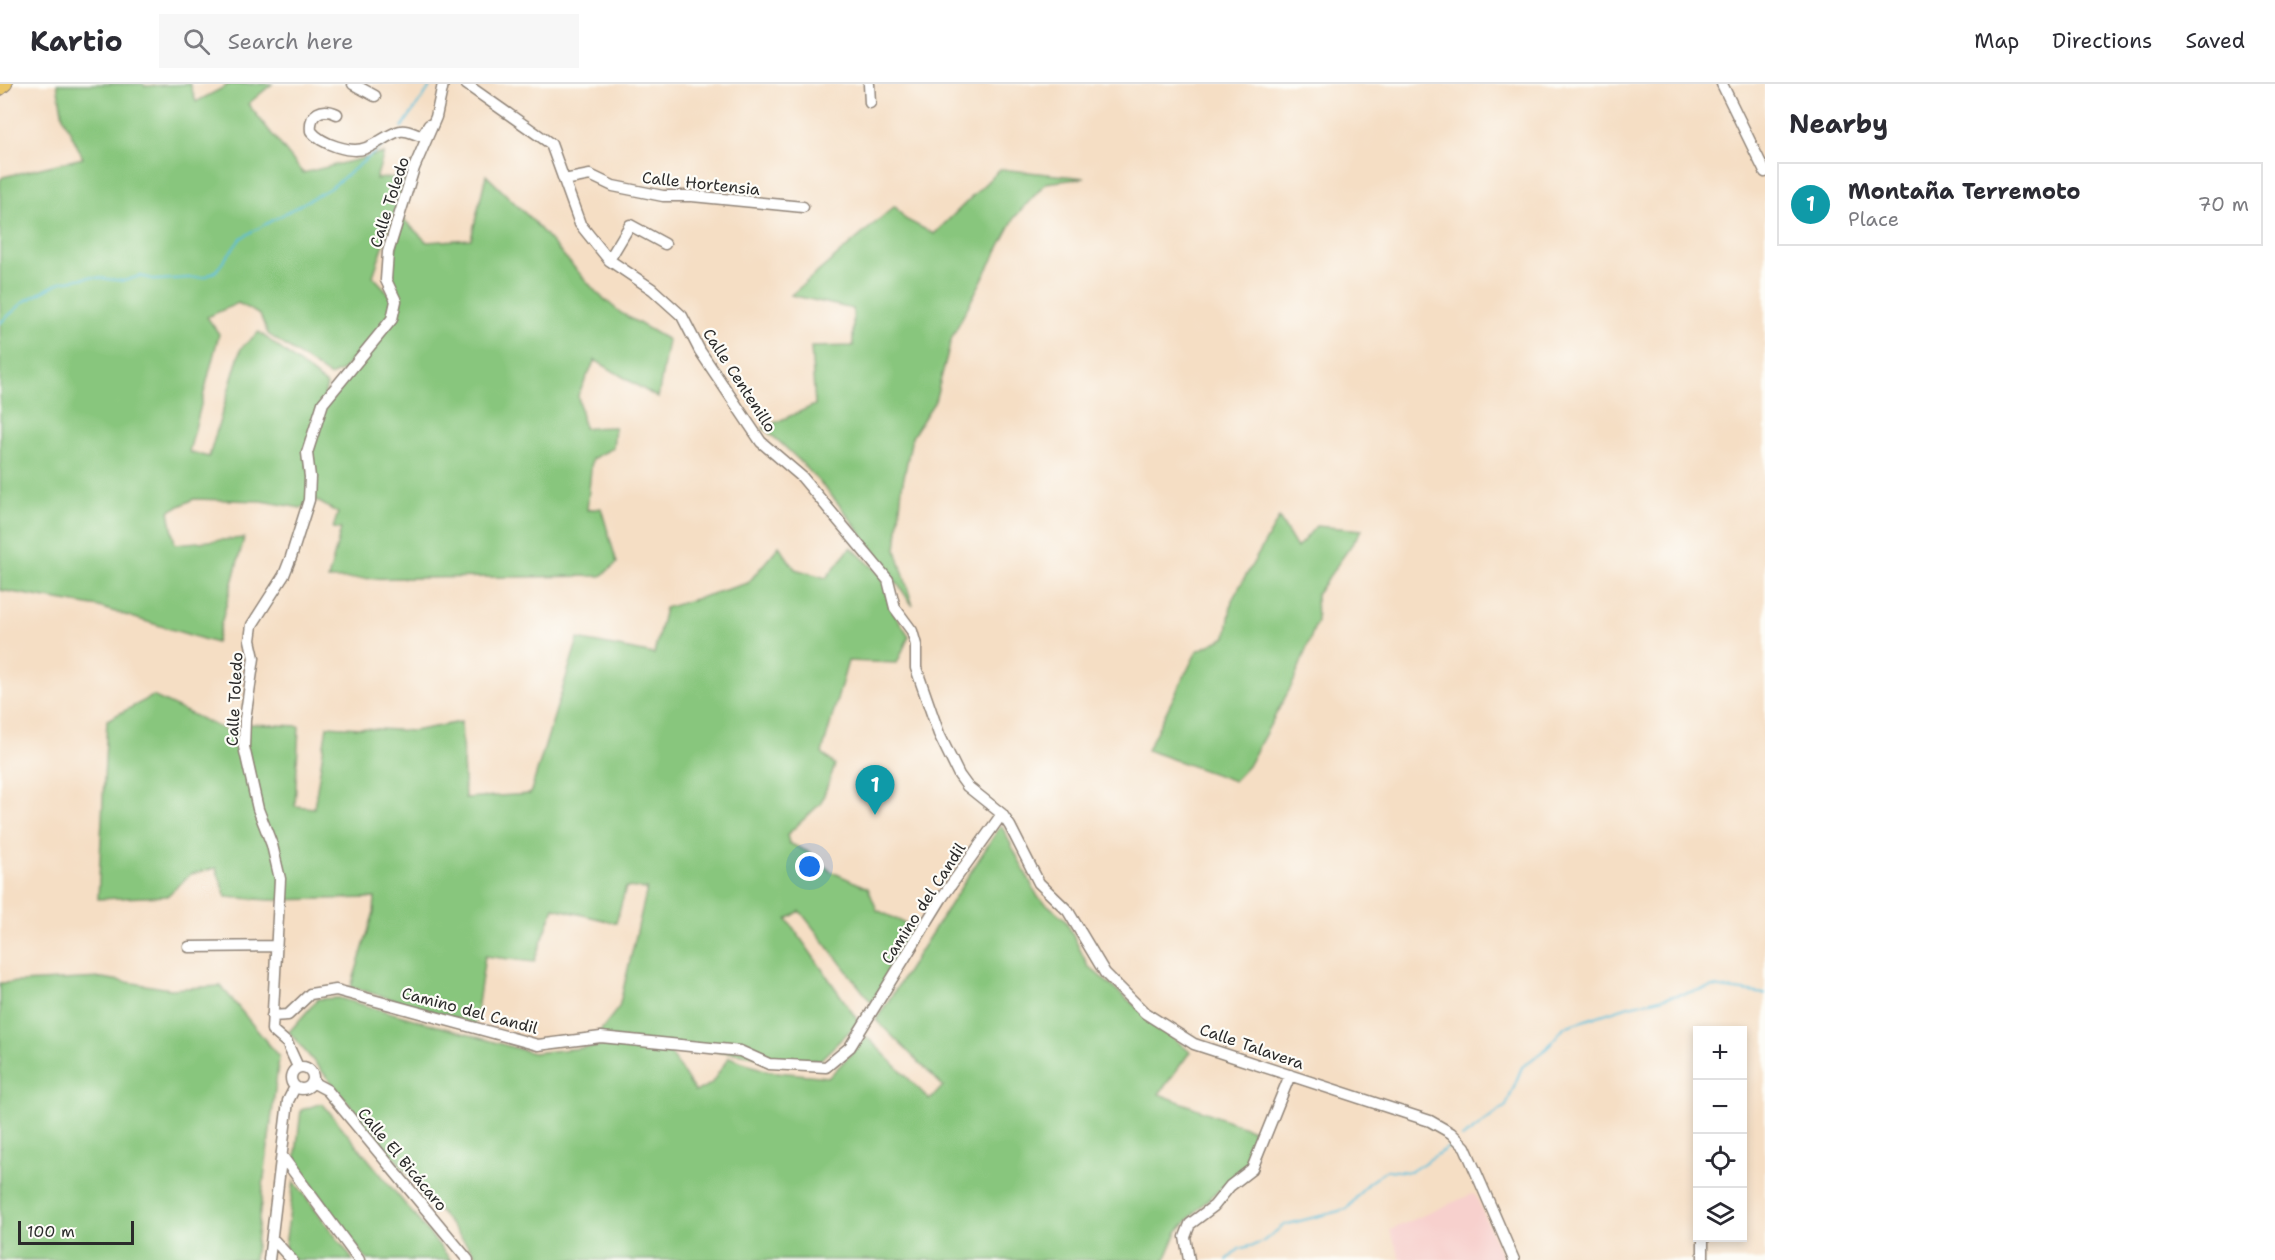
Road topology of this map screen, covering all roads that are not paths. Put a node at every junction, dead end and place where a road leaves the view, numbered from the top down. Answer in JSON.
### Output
{"nodes":[{"id":1,"x":6,"y":84,"type":"edge"},
{"id":2,"x":353,"y":84,"type":"edge"},
{"id":3,"x":443,"y":84,"type":"edge"},
{"id":4,"x":466,"y":84,"type":"edge"},
{"id":5,"x":869,"y":84,"type":"edge"},
{"id":6,"x":1722,"y":84,"type":"edge"},
{"id":7,"x":0,"y":89,"type":"edge"},
{"id":8,"x":375,"y":96,"type":"dead end"},
{"id":9,"x":870,"y":103,"type":"dead end"},
{"id":10,"x":337,"y":114,"type":"dead end"},
{"id":11,"x":436,"y":117,"type":"junction"},
{"id":12,"x":1765,"y":172,"type":"edge"},
{"id":13,"x":564,"y":180,"type":"junction"},
{"id":14,"x":803,"y":207,"type":"dead end"},
{"id":15,"x":665,"y":244,"type":"dead end"},
{"id":16,"x":609,"y":260,"type":"junction"},
{"id":17,"x":1002,"y":814,"type":"junction"},
{"id":18,"x":276,"y":946,"type":"junction"},
{"id":19,"x":189,"y":947,"type":"dead end"},
{"id":20,"x":272,"y":1016,"type":"junction"},
{"id":21,"x":298,"y":1067,"type":"junction"},
{"id":22,"x":1290,"y":1075,"type":"junction"},
{"id":23,"x":312,"y":1082,"type":"junction"},
{"id":24,"x":295,"y":1087,"type":"junction"},
{"id":25,"x":282,"y":1156,"type":"junction"},
{"id":26,"x":272,"y":1238,"type":"junction"},
{"id":27,"x":1703,"y":1242,"type":"edge"},
{"id":28,"x":269,"y":1260,"type":"edge"},
{"id":29,"x":292,"y":1260,"type":"edge"},
{"id":30,"x":359,"y":1260,"type":"edge"},
{"id":31,"x":468,"y":1260,"type":"edge"},
{"id":32,"x":1189,"y":1260,"type":"edge"},
{"id":33,"x":1514,"y":1260,"type":"edge"},
{"id":34,"x":1703,"y":1260,"type":"edge"}],
"edges":[{"from":1,"to":7,"type":"main road"},
{"from":2,"to":8,"type":"street"},
{"from":3,"to":11,"type":"street","name":"Calle Toledo"},
{"from":4,"to":13,"type":"street","name":"Calle Centenillo"},
{"from":5,"to":9,"type":"street"},
{"from":6,"to":12,"type":"street"},
{"from":10,"to":11,"type":"street"},
{"from":11,"to":18,"type":"street","name":"Calle Toledo"},
{"from":13,"to":14,"type":"street","name":"Calle Hortensia"},
{"from":13,"to":16,"type":"street","name":"Calle Centenillo"},
{"from":15,"to":16,"type":"street"},
{"from":16,"to":17,"type":"street","name":"Calle Centenillo"},
{"from":17,"to":20,"type":"street","name":"Camino del Candil"},
{"from":17,"to":22,"type":"street","name":"Calle Talavera"},
{"from":18,"to":19,"type":"street"},
{"from":18,"to":20,"type":"street","name":"Calle Toledo"},
{"from":20,"to":21,"type":"street","name":"Calle Toledo"},
{"from":21,"to":23,"type":"street"},
{"from":21,"to":24,"type":"street"},
{"from":22,"to":32,"type":"street"},
{"from":22,"to":33,"type":"street","name":"Calle Talavera"},
{"from":23,"to":24,"type":"street"},
{"from":23,"to":31,"type":"street","name":"Calle El Bicácaro"},
{"from":24,"to":25,"type":"street"},
{"from":25,"to":26,"type":"street"},
{"from":25,"to":30,"type":"street"},
{"from":26,"to":28,"type":"street"},
{"from":26,"to":29,"type":"street"},
{"from":27,"to":34,"type":"street"}]}
